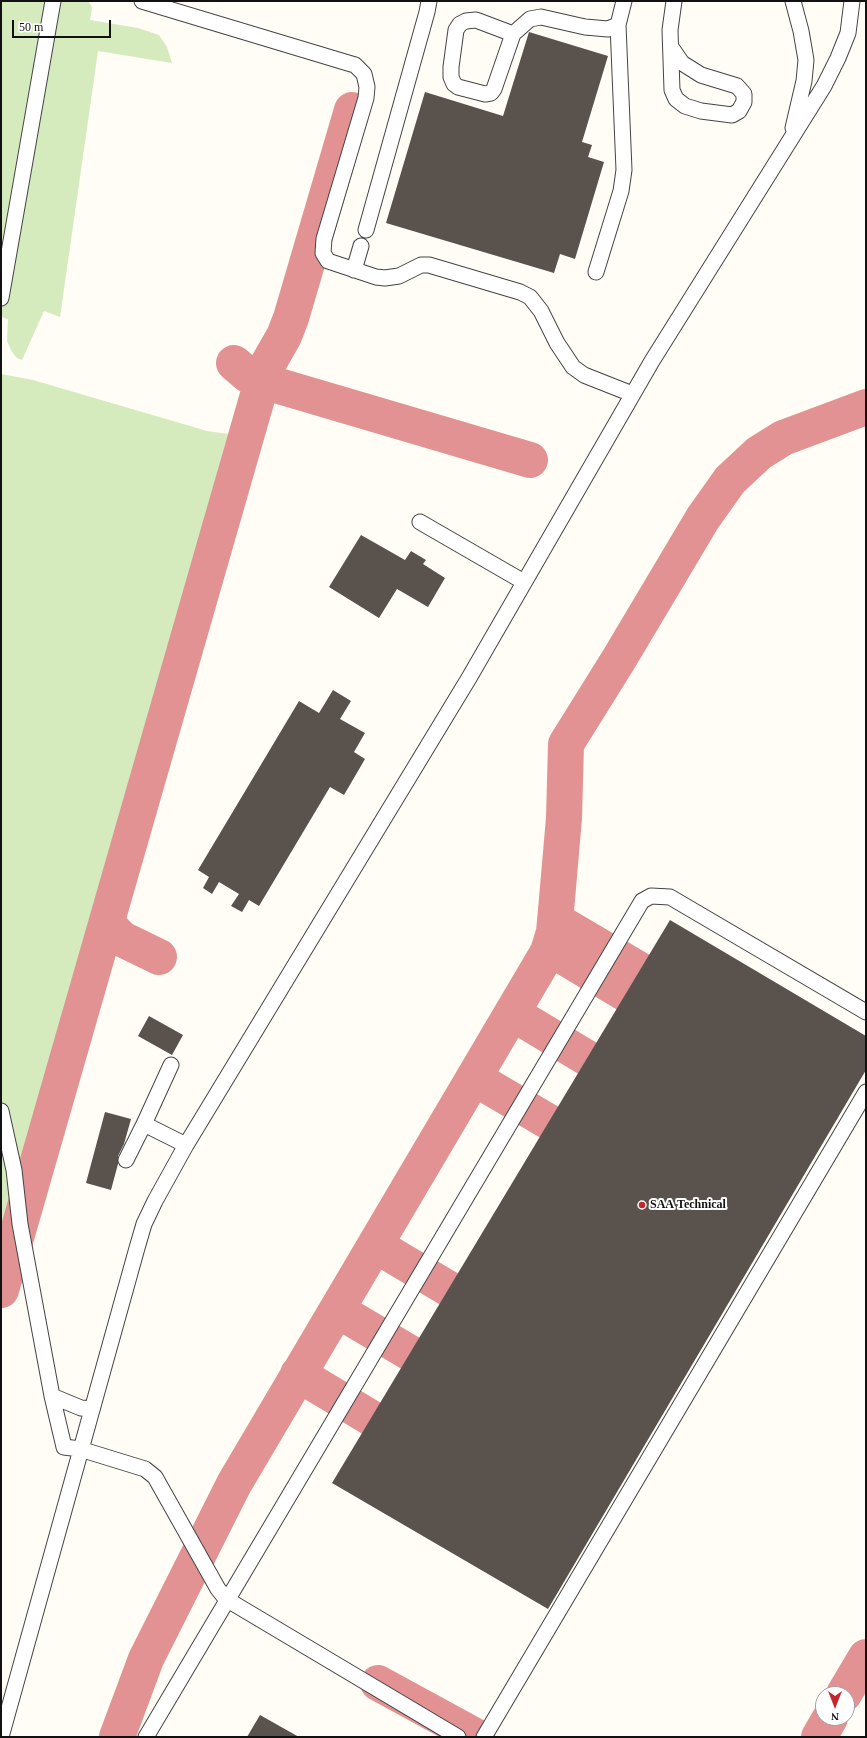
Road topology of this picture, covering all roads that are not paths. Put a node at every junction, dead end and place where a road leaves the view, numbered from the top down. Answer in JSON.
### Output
{"nodes":[{"id":1,"x":53,"y":1,"type":"edge"},
{"id":2,"x":142,"y":1,"type":"edge"},
{"id":3,"x":429,"y":1,"type":"edge"},
{"id":4,"x":624,"y":1,"type":"edge"},
{"id":5,"x":674,"y":1,"type":"edge"},
{"id":6,"x":793,"y":1,"type":"edge"},
{"id":7,"x":852,"y":1,"type":"edge"},
{"id":8,"x":618,"y":25,"type":"junction"},
{"id":9,"x":513,"y":34,"type":"junction"},
{"id":10,"x":671,"y":47,"type":"junction"},
{"id":11,"x":790,"y":138,"type":"junction"},
{"id":12,"x":366,"y":230,"type":"dead end"},
{"id":13,"x":361,"y":246,"type":"dead end"},
{"id":14,"x":354,"y":270,"type":"junction"},
{"id":15,"x":596,"y":272,"type":"dead end"},
{"id":16,"x":1,"y":298,"type":"edge"},
{"id":17,"x":632,"y":394,"type":"junction"},
{"id":18,"x":420,"y":522,"type":"dead end"},
{"id":19,"x":524,"y":582,"type":"junction"},
{"id":20,"x":866,"y":1012,"type":"edge"},
{"id":21,"x":171,"y":1066,"type":"dead end"},
{"id":22,"x":866,"y":1092,"type":"edge"},
{"id":23,"x":1,"y":1111,"type":"edge"},
{"id":24,"x":144,"y":1124,"type":"junction"},
{"id":25,"x":186,"y":1145,"type":"junction"},
{"id":26,"x":126,"y":1160,"type":"dead end"},
{"id":27,"x":52,"y":1396,"type":"junction"},
{"id":28,"x":92,"y":1409,"type":"junction"},
{"id":29,"x":80,"y":1449,"type":"junction"},
{"id":30,"x":227,"y":1600,"type":"junction"},
{"id":31,"x":1,"y":1737,"type":"edge"},
{"id":32,"x":146,"y":1737,"type":"edge"},
{"id":33,"x":458,"y":1737,"type":"edge"},
{"id":34,"x":484,"y":1737,"type":"edge"}],
"edges":[{"from":1,"to":16,"type":"lane"},
{"from":2,"to":14,"type":"lane"},
{"from":3,"to":12,"type":"lane"},
{"from":4,"to":8,"type":"lane"},
{"from":5,"to":10,"type":"lane"},
{"from":6,"to":11,"type":"lane"},
{"from":7,"to":11,"type":"lane"},
{"from":8,"to":9,"type":"lane"},
{"from":8,"to":15,"type":"lane"},
{"from":9,"to":9,"type":"lane"},
{"from":10,"to":10,"type":"lane"},
{"from":11,"to":17,"type":"lane"},
{"from":13,"to":14,"type":"lane"},
{"from":14,"to":17,"type":"lane"},
{"from":17,"to":19,"type":"lane"},
{"from":18,"to":19,"type":"lane"},
{"from":19,"to":25,"type":"lane"},
{"from":20,"to":30,"type":"lane"},
{"from":21,"to":24,"type":"lane"},
{"from":22,"to":34,"type":"lane"},
{"from":23,"to":27,"type":"lane"},
{"from":24,"to":25,"type":"lane"},
{"from":24,"to":26,"type":"lane"},
{"from":25,"to":28,"type":"lane"},
{"from":27,"to":28,"type":"lane"},
{"from":27,"to":29,"type":"lane"},
{"from":28,"to":29,"type":"lane"},
{"from":29,"to":30,"type":"lane"},
{"from":29,"to":31,"type":"lane"},
{"from":30,"to":32,"type":"lane"},
{"from":30,"to":33,"type":"lane"}]}
